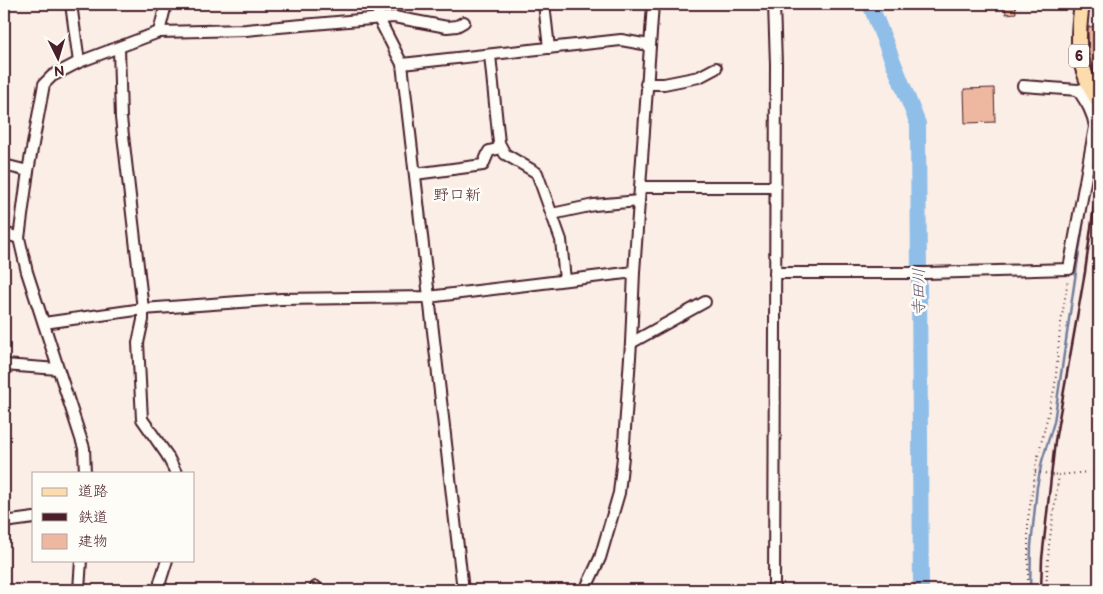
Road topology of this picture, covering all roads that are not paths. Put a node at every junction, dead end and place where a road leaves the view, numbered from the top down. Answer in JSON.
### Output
{"nodes":[{"id":1,"x":71,"y":4,"type":"edge"},
{"id":2,"x":166,"y":4,"type":"edge"},
{"id":3,"x":378,"y":4,"type":"edge"},
{"id":4,"x":544,"y":4,"type":"edge"},
{"id":5,"x":653,"y":4,"type":"edge"},
{"id":6,"x":774,"y":4,"type":"edge"},
{"id":7,"x":1082,"y":4,"type":"edge"},
{"id":8,"x":379,"y":19,"type":"junction"},
{"id":9,"x":464,"y":22,"type":"dead end"},
{"id":10,"x":159,"y":32,"type":"junction"},
{"id":11,"x":649,"y":45,"type":"junction"},
{"id":12,"x":119,"y":48,"type":"junction"},
{"id":13,"x":549,"y":48,"type":"junction"},
{"id":14,"x":490,"y":55,"type":"junction"},
{"id":15,"x":79,"y":62,"type":"junction"},
{"id":16,"x":402,"y":64,"type":"junction"},
{"id":17,"x":716,"y":68,"type":"dead end"},
{"id":18,"x":646,"y":84,"type":"junction"},
{"id":19,"x":1023,"y":86,"type":"dead end"},
{"id":20,"x":1083,"y":88,"type":"junction"},
{"id":21,"x":1099,"y":103,"type":"edge"},
{"id":22,"x":502,"y":148,"type":"junction"},
{"id":23,"x":4,"y":166,"type":"edge"},
{"id":24,"x":28,"y":171,"type":"junction"},
{"id":25,"x":415,"y":174,"type":"junction"},
{"id":26,"x":640,"y":187,"type":"junction"},
{"id":27,"x":775,"y":187,"type":"junction"},
{"id":28,"x":639,"y":201,"type":"junction"},
{"id":29,"x":552,"y":214,"type":"junction"},
{"id":30,"x":4,"y":233,"type":"edge"},
{"id":31,"x":19,"y":238,"type":"junction"},
{"id":32,"x":634,"y":272,"type":"junction"},
{"id":33,"x":775,"y":273,"type":"junction"},
{"id":34,"x":565,"y":280,"type":"junction"},
{"id":35,"x":428,"y":297,"type":"junction"},
{"id":36,"x":705,"y":302,"type":"dead end"},
{"id":37,"x":143,"y":309,"type":"junction"},
{"id":38,"x":44,"y":324,"type":"junction"},
{"id":39,"x":631,"y":343,"type":"junction"},
{"id":40,"x":4,"y":366,"type":"edge"},
{"id":41,"x":58,"y":369,"type":"junction"},
{"id":42,"x":85,"y":472,"type":"edge"},
{"id":43,"x":176,"y":472,"type":"edge"},
{"id":44,"x":32,"y":518,"type":"edge"},
{"id":45,"x":4,"y":522,"type":"edge"},
{"id":46,"x":81,"y":562,"type":"edge"},
{"id":47,"x":167,"y":562,"type":"edge"},
{"id":48,"x":79,"y":590,"type":"edge"},
{"id":49,"x":162,"y":590,"type":"edge"},
{"id":50,"x":464,"y":590,"type":"edge"},
{"id":51,"x":585,"y":590,"type":"edge"},
{"id":52,"x":774,"y":590,"type":"edge"}],
"edges":[{"from":1,"to":15,"type":"street"},
{"from":2,"to":10,"type":"street"},
{"from":3,"to":8,"type":"street"},
{"from":4,"to":13,"type":"street"},
{"from":5,"to":11,"type":"street"},
{"from":6,"to":27,"type":"street"},
{"from":7,"to":20,"type":"main road","number":"6"},
{"from":8,"to":9,"type":"street"},
{"from":8,"to":10,"type":"street"},
{"from":8,"to":16,"type":"street"},
{"from":10,"to":12,"type":"street"},
{"from":11,"to":13,"type":"street"},
{"from":11,"to":18,"type":"street"},
{"from":12,"to":15,"type":"street"},
{"from":12,"to":37,"type":"street"},
{"from":13,"to":14,"type":"street"},
{"from":14,"to":16,"type":"street"},
{"from":14,"to":22,"type":"street"},
{"from":15,"to":24,"type":"street"},
{"from":16,"to":25,"type":"street"},
{"from":17,"to":18,"type":"street"},
{"from":18,"to":26,"type":"street"},
{"from":19,"to":20,"type":"street"},
{"from":20,"to":21,"type":"main road","number":"6"},
{"from":20,"to":33,"type":"street"},
{"from":22,"to":25,"type":"street"},
{"from":22,"to":29,"type":"street"},
{"from":23,"to":24,"type":"street"},
{"from":24,"to":31,"type":"street"},
{"from":25,"to":35,"type":"street"},
{"from":26,"to":27,"type":"street"},
{"from":26,"to":28,"type":"street"},
{"from":27,"to":33,"type":"street"},
{"from":28,"to":29,"type":"street"},
{"from":28,"to":32,"type":"street"},
{"from":29,"to":34,"type":"street"},
{"from":30,"to":31,"type":"street"},
{"from":31,"to":38,"type":"street"},
{"from":32,"to":34,"type":"street"},
{"from":32,"to":39,"type":"street"},
{"from":33,"to":52,"type":"street"},
{"from":34,"to":35,"type":"street"},
{"from":35,"to":37,"type":"street"},
{"from":35,"to":50,"type":"street"},
{"from":36,"to":39,"type":"street"},
{"from":37,"to":38,"type":"street"},
{"from":37,"to":43,"type":"street"},
{"from":38,"to":41,"type":"street"},
{"from":39,"to":51,"type":"street"},
{"from":40,"to":41,"type":"street"},
{"from":41,"to":42,"type":"street"},
{"from":44,"to":45,"type":"street"},
{"from":46,"to":48,"type":"street"},
{"from":47,"to":49,"type":"street"}]}
